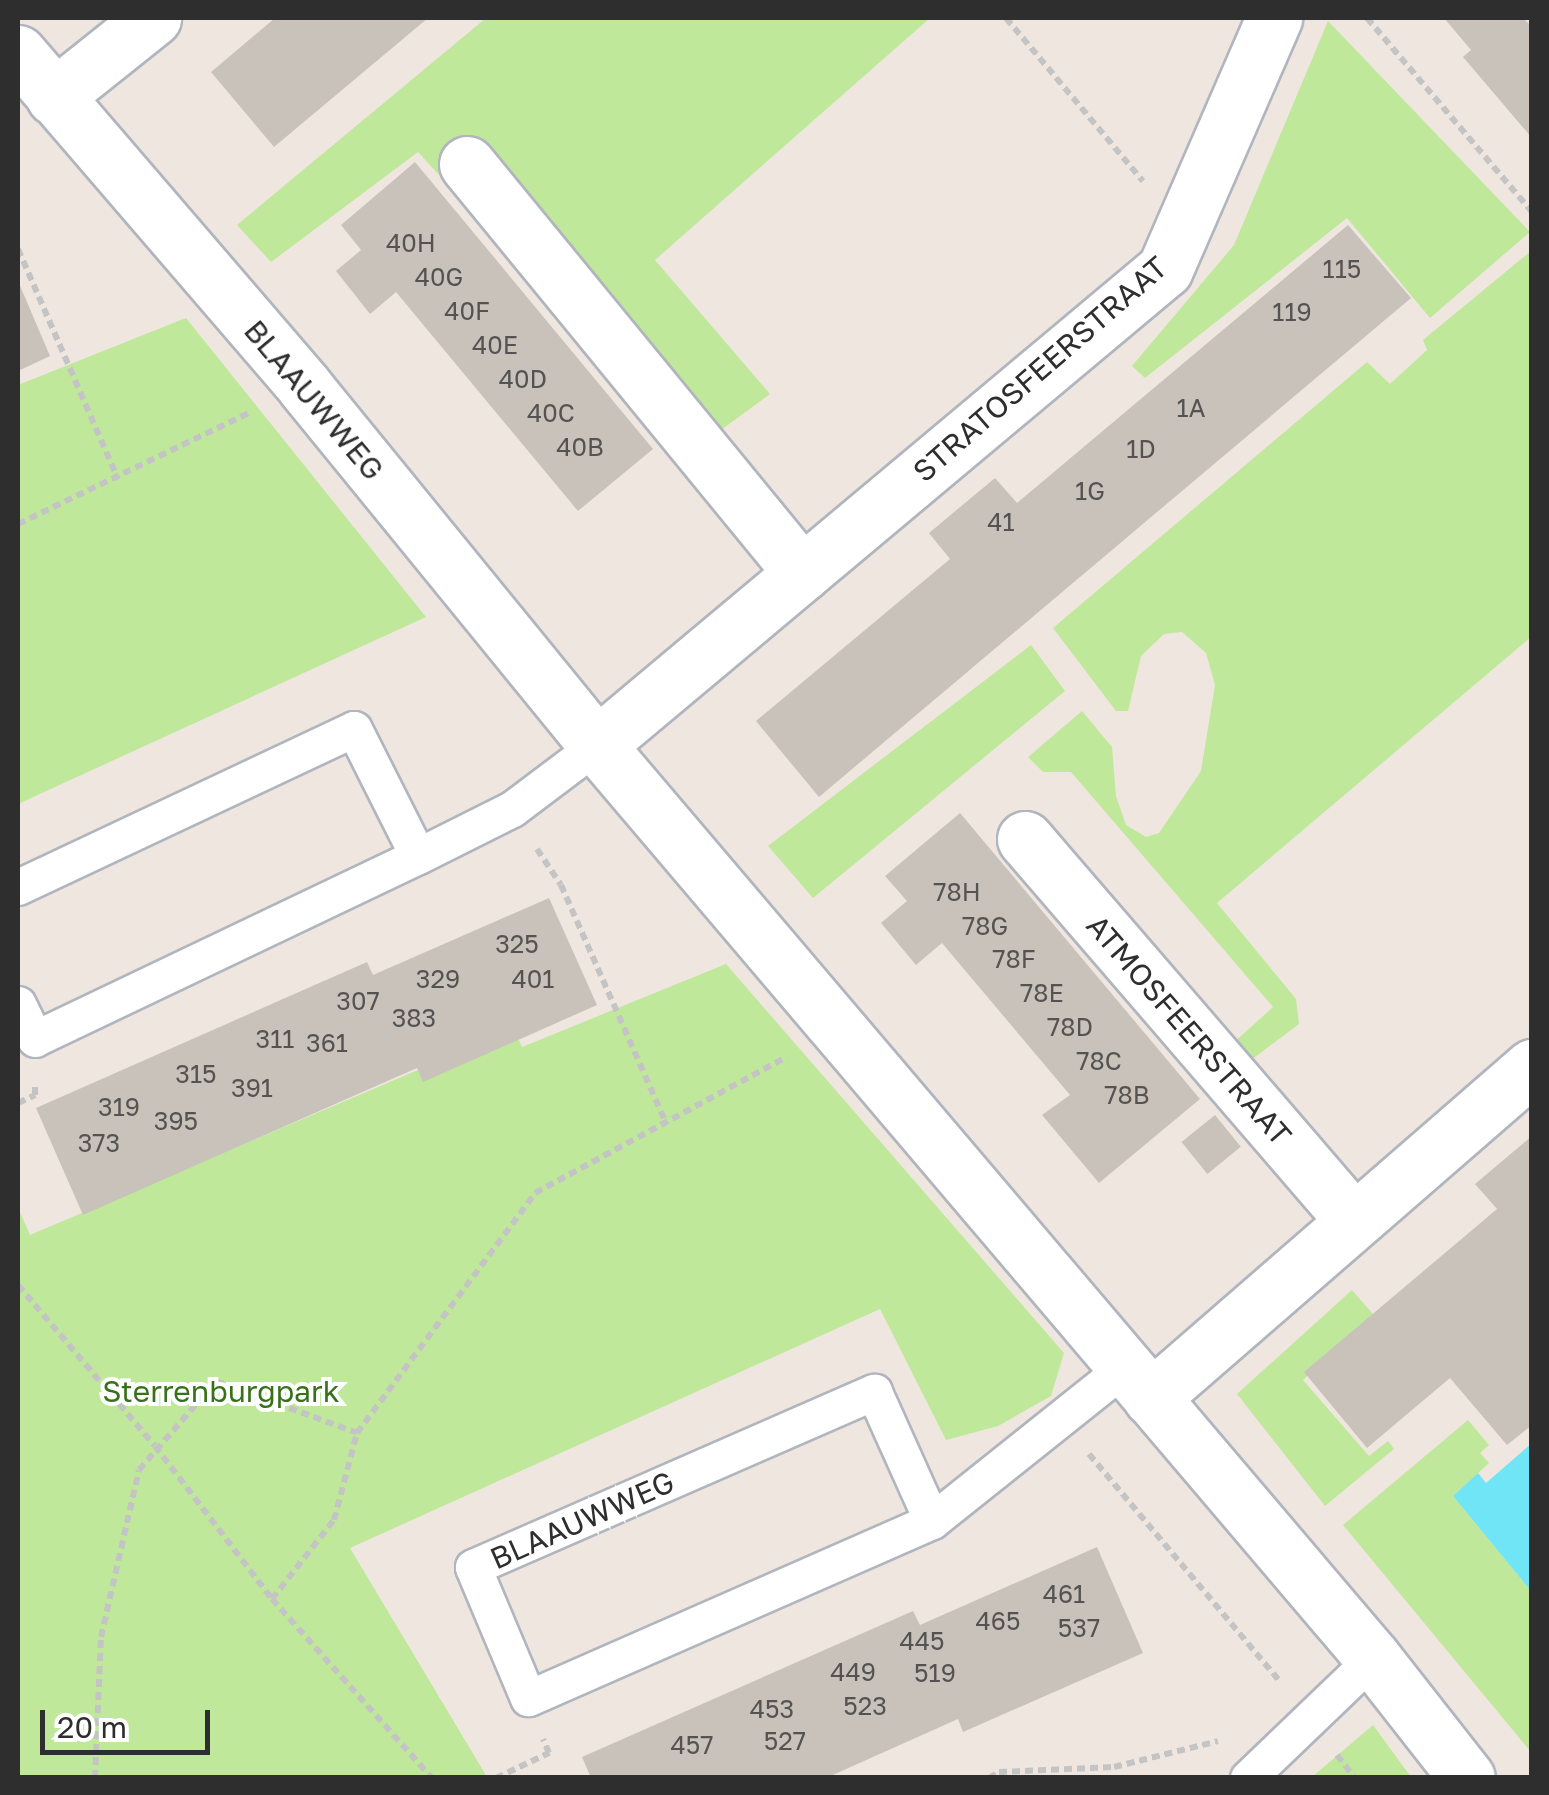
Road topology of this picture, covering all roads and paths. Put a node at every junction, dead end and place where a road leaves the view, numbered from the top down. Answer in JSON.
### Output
{"nodes":[{"id":1,"x":153,"y":18,"type":"edge"},
{"id":2,"x":1006,"y":18,"type":"edge"},
{"id":3,"x":1274,"y":18,"type":"edge"},
{"id":4,"x":1368,"y":18,"type":"edge"},
{"id":5,"x":28,"y":69,"type":"edge"},
{"id":6,"x":468,"y":164,"type":"dead end"},
{"id":7,"x":1532,"y":212,"type":"edge"},
{"id":8,"x":1186,"y":232,"type":"junction"},
{"id":9,"x":18,"y":249,"type":"edge"},
{"id":10,"x":304,"y":386,"type":"junction"},
{"id":11,"x":118,"y":479,"type":"junction"},
{"id":12,"x":18,"y":524,"type":"edge"},
{"id":13,"x":802,"y":574,"type":"junction"},
{"id":14,"x":598,"y":745,"type":"junction"},
{"id":15,"x":512,"y":809,"type":"junction"},
{"id":16,"x":1025,"y":839,"type":"dead end"},
{"id":17,"x":418,"y":856,"type":"junction"},
{"id":18,"x":18,"y":887,"type":"edge"},
{"id":19,"x":18,"y":1004,"type":"edge"},
{"id":20,"x":842,"y":1030,"type":"junction"},
{"id":21,"x":1532,"y":1068,"type":"edge"},
{"id":22,"x":664,"y":1119,"type":"junction"},
{"id":23,"x":1354,"y":1221,"type":"junction"},
{"id":24,"x":18,"y":1285,"type":"edge"},
{"id":25,"x":1138,"y":1383,"type":"junction"},
{"id":26,"x":1060,"y":1420,"type":"junction"},
{"id":27,"x":357,"y":1433,"type":"junction"},
{"id":28,"x":155,"y":1446,"type":"junction"},
{"id":29,"x":932,"y":1521,"type":"junction"},
{"id":30,"x":272,"y":1599,"type":"junction"},
{"id":31,"x":1374,"y":1658,"type":"junction"},
{"id":32,"x":1307,"y":1716,"type":"junction"},
{"id":33,"x":1223,"y":1740,"type":"dead end"},
{"id":34,"x":95,"y":1778,"type":"edge"},
{"id":35,"x":432,"y":1778,"type":"edge"},
{"id":36,"x":989,"y":1778,"type":"edge"},
{"id":37,"x":1248,"y":1778,"type":"edge"},
{"id":38,"x":1355,"y":1778,"type":"edge"},
{"id":39,"x":1467,"y":1778,"type":"edge"}],
"edges":[{"from":1,"to":5,"type":"street"},
{"from":2,"to":8,"type":"path"},
{"from":3,"to":8,"type":"street","name":"STRATOSFEERSTRAAT"},
{"from":4,"to":7,"type":"path"},
{"from":5,"to":10,"type":"street","name":"BLAAUWWEG"},
{"from":6,"to":13,"type":"street"},
{"from":8,"to":13,"type":"street","name":"STRATOSFEERSTRAAT"},
{"from":9,"to":11,"type":"path"},
{"from":10,"to":11,"type":"path"},
{"from":10,"to":14,"type":"street","name":"BLAAUWWEG"},
{"from":11,"to":12,"type":"path"},
{"from":13,"to":14,"type":"street","name":"STRATOSFEERSTRAAT"},
{"from":14,"to":15,"type":"lane"},
{"from":14,"to":20,"type":"street","name":"BLAAUWWEG"},
{"from":15,"to":17,"type":"lane"},
{"from":15,"to":22,"type":"path"},
{"from":16,"to":23,"type":"street","name":"ATMOSFEERSTRAAT"},
{"from":17,"to":18,"type":"lane"},
{"from":17,"to":19,"type":"lane"},
{"from":20,"to":22,"type":"path"},
{"from":20,"to":25,"type":"street","name":"BLAAUWWEG"},
{"from":21,"to":23,"type":"street"},
{"from":22,"to":27,"type":"path"},
{"from":23,"to":25,"type":"street"},
{"from":24,"to":28,"type":"path"},
{"from":25,"to":26,"type":"lane","name":"BLAAUWWEG"},
{"from":25,"to":31,"type":"street","name":"BLAAUWWEG"},
{"from":26,"to":29,"type":"lane","name":"BLAAUWWEG"},
{"from":26,"to":32,"type":"path"},
{"from":27,"to":28,"type":"path"},
{"from":27,"to":30,"type":"path"},
{"from":28,"to":30,"type":"path"},
{"from":28,"to":34,"type":"path"},
{"from":29,"to":29,"type":"lane","name":"BLAAUWWEG"},
{"from":30,"to":35,"type":"path"},
{"from":31,"to":32,"type":"lane"},
{"from":31,"to":39,"type":"street","name":"BLAAUWWEG"},
{"from":32,"to":37,"type":"lane"},
{"from":32,"to":38,"type":"path"},
{"from":33,"to":36,"type":"path"}]}
